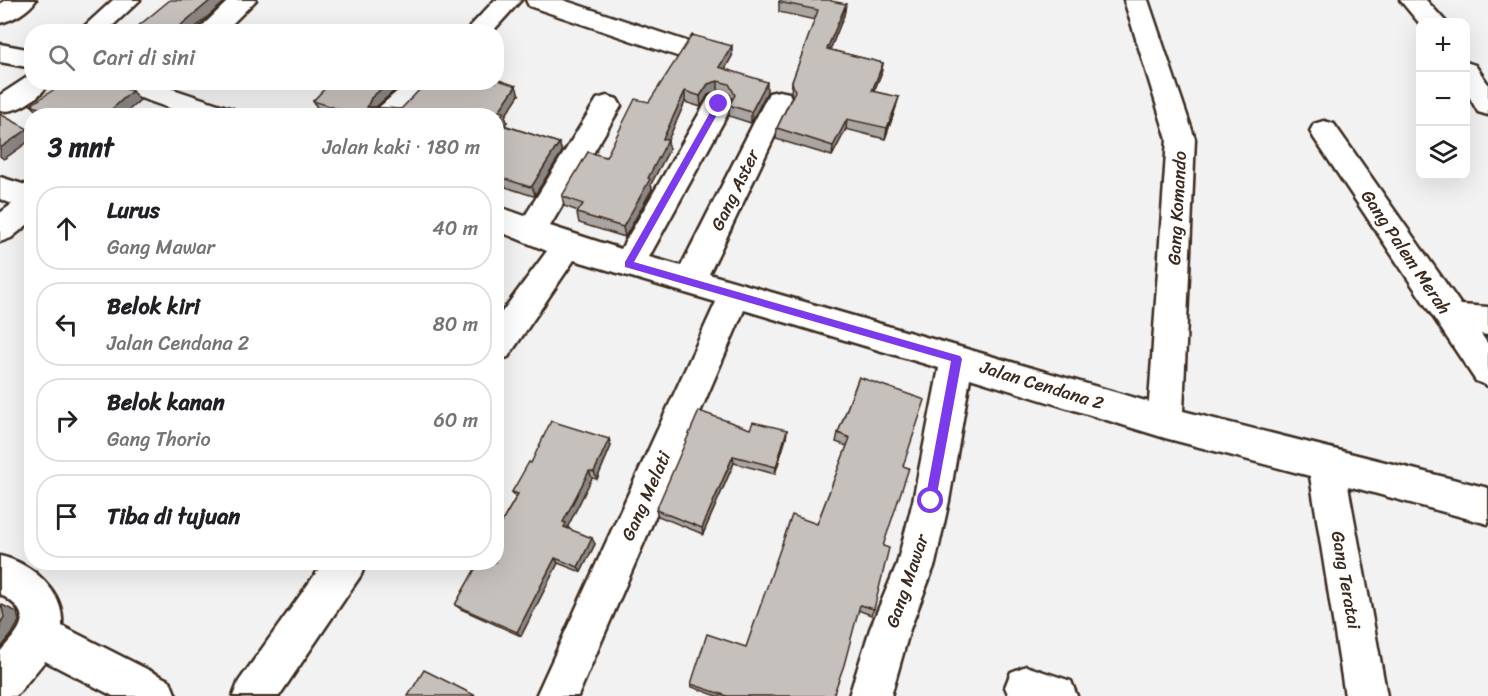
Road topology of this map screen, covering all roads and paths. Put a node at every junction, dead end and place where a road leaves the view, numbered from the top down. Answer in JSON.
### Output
{"nodes":[{"id":1,"x":24,"y":0,"type":"edge"},
{"id":2,"x":128,"y":0,"type":"edge"},
{"id":3,"x":244,"y":0,"type":"edge"},
{"id":4,"x":509,"y":0,"type":"edge"},
{"id":5,"x":538,"y":0,"type":"edge"},
{"id":6,"x":1136,"y":0,"type":"edge"},
{"id":7,"x":1412,"y":0,"type":"edge"},
{"id":8,"x":0,"y":15,"type":"edge"},
{"id":9,"x":1429,"y":18,"type":"edge"},
{"id":10,"x":100,"y":24,"type":"edge"},
{"id":11,"x":217,"y":24,"type":"edge"},
{"id":12,"x":485,"y":24,"type":"edge"},
{"id":13,"x":677,"y":47,"type":"dead end"},
{"id":14,"x":0,"y":53,"type":"edge"},
{"id":15,"x":24,"y":58,"type":"edge"},
{"id":16,"x":1467,"y":72,"type":"edge"},
{"id":17,"x":25,"y":90,"type":"edge"},
{"id":18,"x":142,"y":90,"type":"edge"},
{"id":19,"x":151,"y":90,"type":"edge"},
{"id":20,"x":416,"y":90,"type":"edge"},
{"id":21,"x":779,"y":100,"type":"dead end"},
{"id":22,"x":6,"y":103,"type":"dead end"},
{"id":23,"x":719,"y":104,"type":"dead end"},
{"id":24,"x":1488,"y":105,"type":"edge"},
{"id":25,"x":607,"y":106,"type":"dead end"},
{"id":26,"x":136,"y":108,"type":"edge"},
{"id":27,"x":201,"y":108,"type":"edge"},
{"id":28,"x":396,"y":108,"type":"edge"},
{"id":29,"x":1324,"y":131,"type":"dead end"},
{"id":30,"x":0,"y":188,"type":"edge"},
{"id":31,"x":24,"y":197,"type":"edge"},
{"id":32,"x":24,"y":210,"type":"edge"},
{"id":33,"x":504,"y":220,"type":"edge"},
{"id":34,"x":0,"y":230,"type":"edge"},
{"id":35,"x":532,"y":231,"type":"junction"},
{"id":36,"x":567,"y":246,"type":"junction"},
{"id":37,"x":629,"y":264,"type":"junction"},
{"id":38,"x":690,"y":280,"type":"junction"},
{"id":39,"x":735,"y":295,"type":"junction"},
{"id":40,"x":1451,"y":318,"type":"junction"},
{"id":41,"x":1488,"y":321,"type":"edge"},
{"id":42,"x":504,"y":336,"type":"edge"},
{"id":43,"x":957,"y":359,"type":"junction"},
{"id":44,"x":1488,"y":371,"type":"edge"},
{"id":45,"x":1165,"y":422,"type":"junction"},
{"id":46,"x":1326,"y":464,"type":"junction"},
{"id":47,"x":1488,"y":506,"type":"edge"},
{"id":48,"x":341,"y":570,"type":"edge"},
{"id":49,"x":0,"y":575,"type":"edge"},
{"id":50,"x":40,"y":636,"type":"junction"},
{"id":51,"x":0,"y":683,"type":"edge"},
{"id":52,"x":155,"y":696,"type":"edge"},
{"id":53,"x":254,"y":696,"type":"edge"},
{"id":54,"x":556,"y":696,"type":"edge"},
{"id":55,"x":870,"y":696,"type":"edge"},
{"id":56,"x":1366,"y":696,"type":"edge"}],
"edges":[{"from":1,"to":8,"type":"street"},
{"from":2,"to":10,"type":"street"},
{"from":3,"to":11,"type":"street"},
{"from":4,"to":12,"type":"street"},
{"from":5,"to":13,"type":"street"},
{"from":6,"to":45,"type":"street","name":"Gang Komando"},
{"from":7,"to":9,"type":"street"},
{"from":14,"to":15,"type":"street"},
{"from":16,"to":24,"type":"street"},
{"from":17,"to":22,"type":"street"},
{"from":18,"to":26,"type":"street"},
{"from":19,"to":27,"type":"street"},
{"from":20,"to":28,"type":"street"},
{"from":21,"to":38,"type":"street","name":"Gang Aster"},
{"from":23,"to":37,"type":"street"},
{"from":25,"to":35,"type":"street"},
{"from":29,"to":40,"type":"street","name":"Gang Palem Merah"},
{"from":30,"to":31,"type":"street"},
{"from":32,"to":34,"type":"street"},
{"from":33,"to":35,"type":"street","name":"Jalan Cendana 2"},
{"from":35,"to":36,"type":"street","name":"Jalan Cendana 2"},
{"from":36,"to":37,"type":"street","name":"Jalan Cendana 2"},
{"from":36,"to":42,"type":"street"},
{"from":37,"to":38,"type":"street","name":"Jalan Cendana 2"},
{"from":38,"to":39,"type":"street","name":"Jalan Cendana 2"},
{"from":39,"to":43,"type":"street","name":"Jalan Cendana 2"},
{"from":39,"to":54,"type":"street","name":"Gang Melati"},
{"from":40,"to":41,"type":"street"},
{"from":40,"to":44,"type":"street","name":"Gang Palem Merah"},
{"from":43,"to":45,"type":"street","name":"Jalan Cendana 2"},
{"from":43,"to":55,"type":"street","name":"Gang Mawar"},
{"from":45,"to":46,"type":"street","name":"Jalan Cendana 2"},
{"from":46,"to":47,"type":"street","name":"Jalan Cendana 2"},
{"from":46,"to":56,"type":"street","name":"Gang Teratai"},
{"from":48,"to":53,"type":"street"},
{"from":49,"to":50,"type":"street"},
{"from":50,"to":51,"type":"street"},
{"from":50,"to":52,"type":"street"}]}
